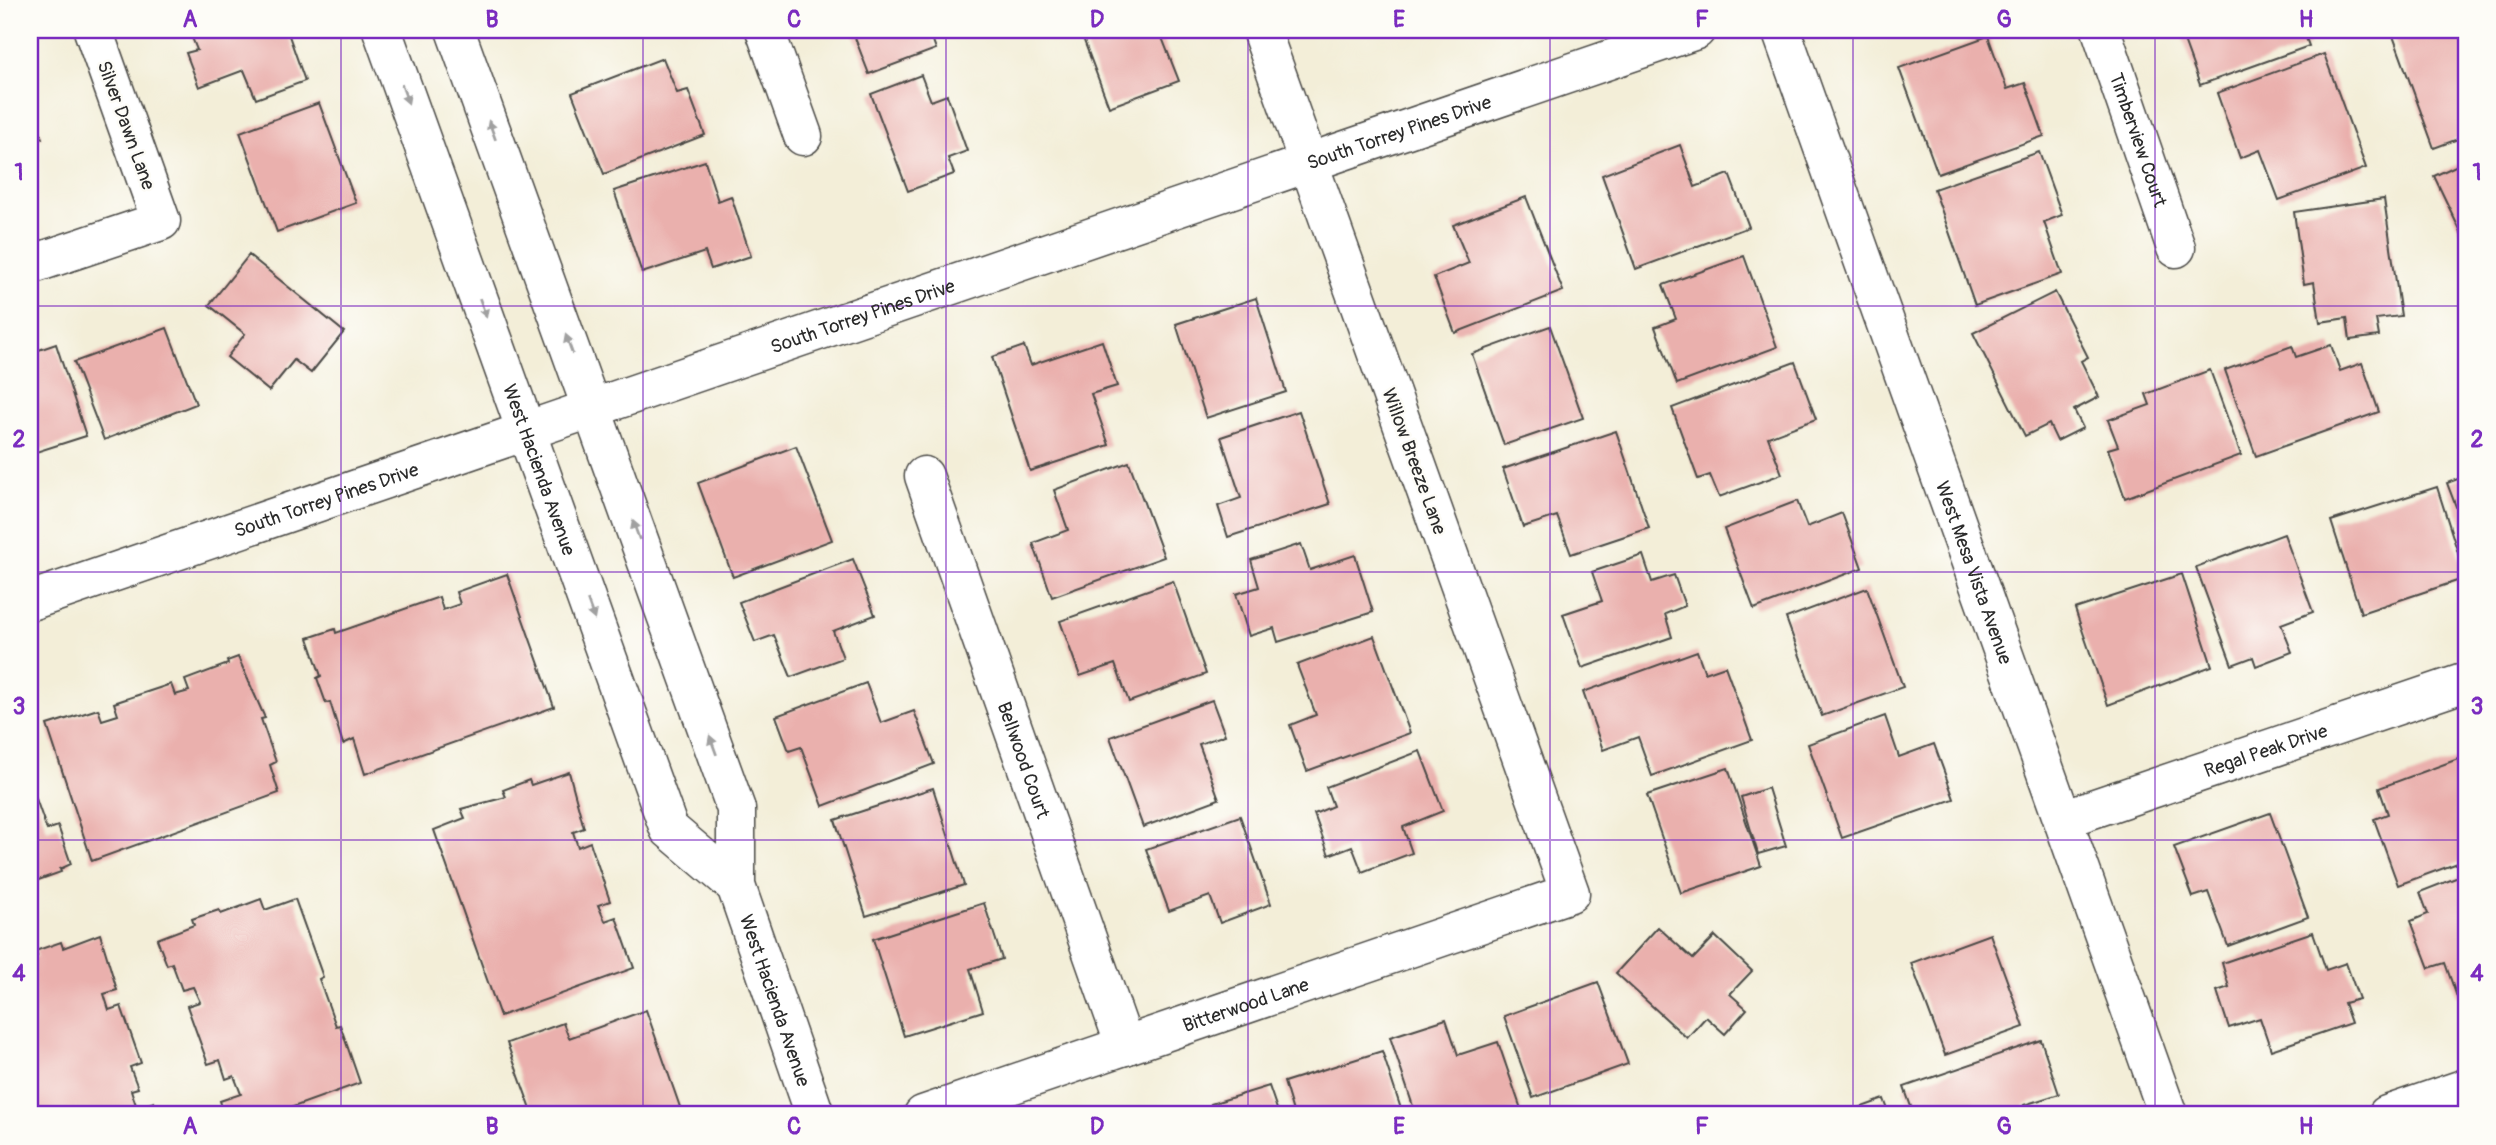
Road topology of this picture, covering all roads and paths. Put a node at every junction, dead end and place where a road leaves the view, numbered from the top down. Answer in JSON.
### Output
{"nodes":[{"id":1,"x":93,"y":30,"type":"edge"},
{"id":2,"x":382,"y":30,"type":"edge"},
{"id":3,"x":765,"y":30,"type":"edge"},
{"id":4,"x":1261,"y":30,"type":"edge"},
{"id":5,"x":1696,"y":30,"type":"edge"},
{"id":6,"x":1781,"y":30,"type":"edge"},
{"id":7,"x":2101,"y":30,"type":"edge"},
{"id":8,"x":463,"y":32,"type":"edge"},
{"id":9,"x":803,"y":136,"type":"dead end"},
{"id":10,"x":1308,"y":163,"type":"junction"},
{"id":11,"x":2176,"y":248,"type":"dead end"},
{"id":12,"x":30,"y":265,"type":"edge"},
{"id":13,"x":593,"y":408,"type":"junction"},
{"id":14,"x":527,"y":430,"type":"junction"},
{"id":15,"x":924,"y":476,"type":"dead end"},
{"id":16,"x":30,"y":601,"type":"edge"},
{"id":17,"x":2466,"y":682,"type":"edge"},
{"id":18,"x":2063,"y":819,"type":"junction"},
{"id":19,"x":736,"y":886,"type":"junction"},
{"id":20,"x":1570,"y":893,"type":"joint"},
{"id":21,"x":1125,"y":1045,"type":"junction"},
{"id":22,"x":2466,"y":1088,"type":"edge"},
{"id":23,"x":815,"y":1115,"type":"edge"},
{"id":24,"x":923,"y":1115,"type":"edge"},
{"id":25,"x":2168,"y":1115,"type":"edge"},
{"id":26,"x":2387,"y":1115,"type":"edge"}],
"edges":[{"from":1,"to":12,"type":"street","name":"Silver Dawn Lane"},
{"from":2,"to":14,"type":"street","name":"West Hacienda Avenue","one_way":true},
{"from":3,"to":9,"type":"street"},
{"from":4,"to":10,"type":"street","name":"Willow Breeze Lane"},
{"from":5,"to":10,"type":"street","name":"South Torrey Pines Drive"},
{"from":6,"to":18,"type":"street","name":"West Mesa Vista Avenue"},
{"from":7,"to":11,"type":"street","name":"Timberview Court"},
{"from":13,"to":8,"type":"street","name":"West Hacienda Avenue","one_way":true},
{"from":10,"to":13,"type":"street","name":"South Torrey Pines Drive"},
{"from":10,"to":20,"type":"street","name":"Willow Breeze Lane"},
{"from":13,"to":14,"type":"street","name":"South Torrey Pines Drive"},
{"from":19,"to":13,"type":"street","name":"West Hacienda Avenue","one_way":true},
{"from":14,"to":16,"type":"street","name":"South Torrey Pines Drive"},
{"from":14,"to":19,"type":"street","name":"West Hacienda Avenue","one_way":true},
{"from":15,"to":21,"type":"street","name":"Bellwood Court"},
{"from":17,"to":18,"type":"street","name":"Regal Peak Drive"},
{"from":18,"to":25,"type":"street","name":"West Mesa Vista Avenue"},
{"from":19,"to":23,"type":"street","name":"West Hacienda Avenue"},
{"from":20,"to":21,"type":"street","name":"Bitterwood Lane"},
{"from":21,"to":24,"type":"street","name":"Bitterwood Lane"},
{"from":22,"to":26,"type":"street"}]}
